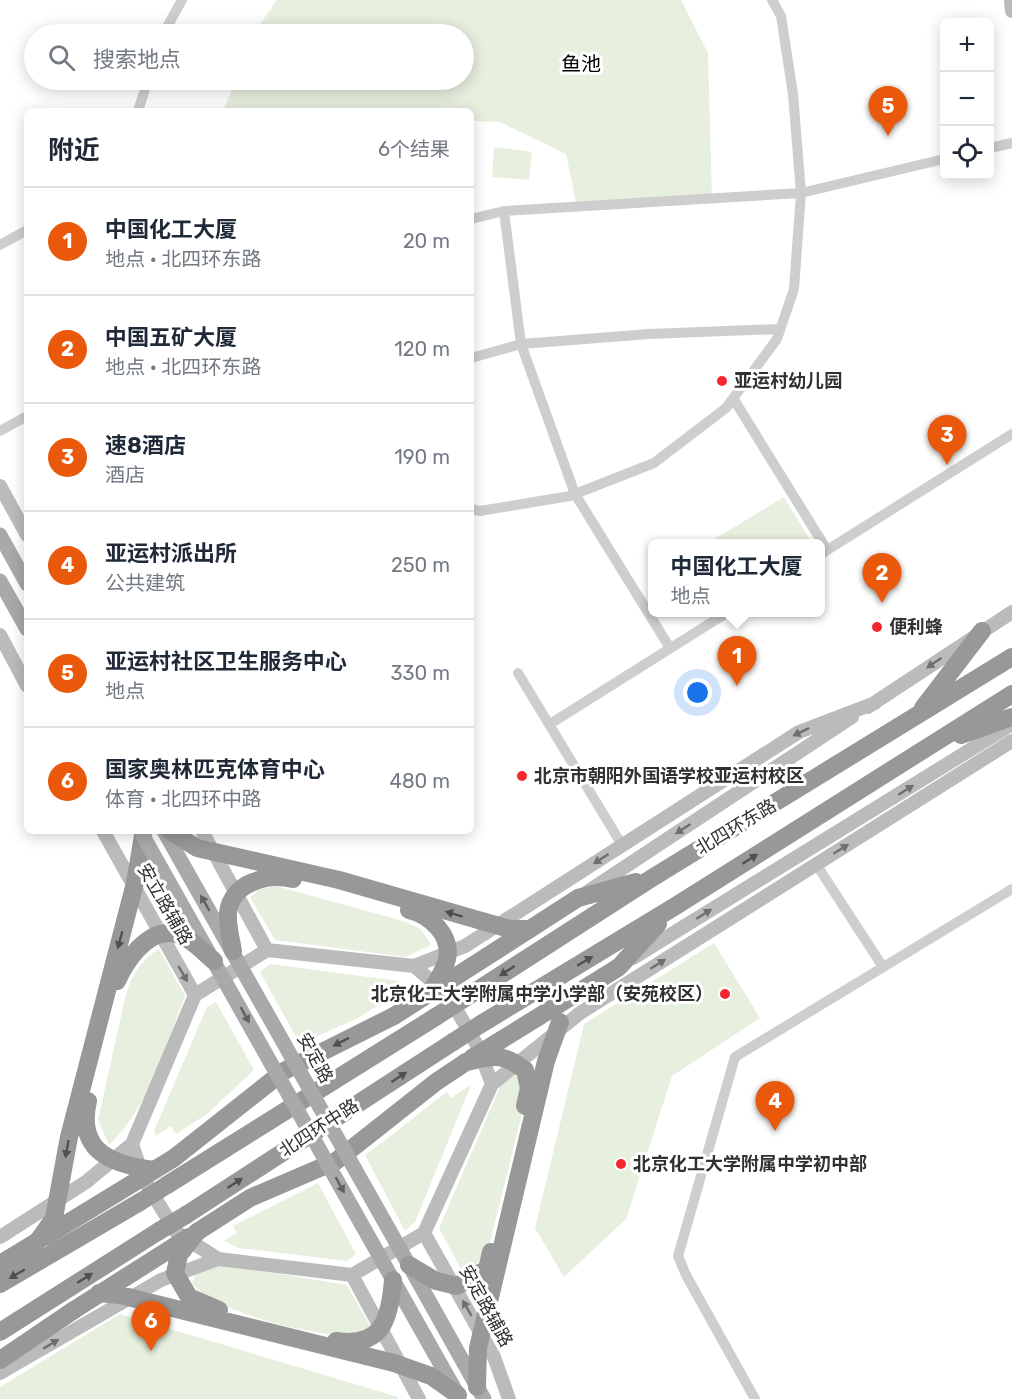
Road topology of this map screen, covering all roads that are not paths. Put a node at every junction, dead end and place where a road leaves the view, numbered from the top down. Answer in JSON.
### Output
{"nodes":[{"id":1,"x":182,"y":0,"type":"edge"},
{"id":2,"x":772,"y":0,"type":"edge"},
{"id":3,"x":1011,"y":0,"type":"edge"},
{"id":4,"x":1012,"y":11,"type":"edge"},
{"id":5,"x":169,"y":24,"type":"edge"},
{"id":6,"x":145,"y":90,"type":"edge"},
{"id":7,"x":139,"y":108,"type":"edge"},
{"id":8,"x":1012,"y":143,"type":"edge"},
{"id":9,"x":994,"y":147,"type":"edge"},
{"id":10,"x":940,"y":160,"type":"edge"},
{"id":11,"x":801,"y":193,"type":"junction"},
{"id":12,"x":504,"y":211,"type":"junction"},
{"id":13,"x":474,"y":218,"type":"edge"},
{"id":14,"x":24,"y":232,"type":"edge"},
{"id":15,"x":0,"y":245,"type":"edge"},
{"id":16,"x":780,"y":329,"type":"junction"},
{"id":17,"x":521,"y":344,"type":"junction"},
{"id":18,"x":474,"y":357,"type":"edge"},
{"id":19,"x":733,"y":398,"type":"junction"},
{"id":20,"x":24,"y":418,"type":"edge"},
{"id":21,"x":0,"y":431,"type":"edge"},
{"id":22,"x":1012,"y":434,"type":"edge"},
{"id":23,"x":0,"y":486,"type":"edge"},
{"id":24,"x":575,"y":494,"type":"junction"},
{"id":25,"x":474,"y":510,"type":"edge"},
{"id":26,"x":24,"y":530,"type":"edge"},
{"id":27,"x":0,"y":536,"type":"edge"},
{"id":28,"x":816,"y":539,"type":"edge"},
{"id":29,"x":825,"y":551,"type":"edge"},
{"id":30,"x":24,"y":579,"type":"edge"},
{"id":31,"x":0,"y":581,"type":"edge"},
{"id":32,"x":648,"y":612,"type":"edge"},
{"id":33,"x":1012,"y":612,"type":"edge"},
{"id":34,"x":651,"y":617,"type":"edge"},
{"id":35,"x":720,"y":617,"type":"edge"},
{"id":36,"x":24,"y":624,"type":"edge"},
{"id":37,"x":982,"y":631,"type":"junction"},
{"id":38,"x":0,"y":635,"type":"edge"},
{"id":39,"x":670,"y":648,"type":"junction"},
{"id":40,"x":1012,"y":657,"type":"edge"},
{"id":41,"x":518,"y":673,"type":"dead end"},
{"id":42,"x":24,"y":680,"type":"edge"},
{"id":43,"x":1012,"y":694,"type":"edge"},
{"id":44,"x":875,"y":703,"type":"junction"},
{"id":45,"x":1012,"y":717,"type":"edge"},
{"id":46,"x":914,"y":720,"type":"junction"},
{"id":47,"x":549,"y":724,"type":"junction"},
{"id":48,"x":1012,"y":724,"type":"edge"},
{"id":49,"x":1012,"y":741,"type":"edge"},
{"id":50,"x":933,"y":744,"type":"junction"},
{"id":51,"x":105,"y":834,"type":"edge"},
{"id":52,"x":142,"y":834,"type":"edge"},
{"id":53,"x":166,"y":834,"type":"edge"},
{"id":54,"x":175,"y":834,"type":"edge"},
{"id":55,"x":204,"y":834,"type":"edge"},
{"id":56,"x":622,"y":845,"type":"junction"},
{"id":57,"x":816,"y":864,"type":"junction"},
{"id":58,"x":652,"y":878,"type":"junction"},
{"id":59,"x":1012,"y":889,"type":"edge"},
{"id":60,"x":578,"y":898,"type":"junction"},
{"id":61,"x":674,"y":907,"type":"junction"},
{"id":62,"x":530,"y":929,"type":"junction"},
{"id":63,"x":267,"y":950,"type":"junction"},
{"id":64,"x":232,"y":951,"type":"junction"},
{"id":65,"x":214,"y":961,"type":"junction"},
{"id":66,"x":414,"y":966,"type":"junction"},
{"id":67,"x":883,"y":967,"type":"junction"},
{"id":68,"x":611,"y":972,"type":"junction"},
{"id":69,"x":432,"y":990,"type":"junction"},
{"id":70,"x":576,"y":993,"type":"junction"},
{"id":71,"x":195,"y":995,"type":"junction"},
{"id":72,"x":462,"y":1000,"type":"joint"},
{"id":73,"x":481,"y":1024,"type":"joint"},
{"id":74,"x":466,"y":1062,"type":"junction"},
{"id":75,"x":492,"y":1084,"type":"junction"},
{"id":76,"x":132,"y":1144,"type":"junction"},
{"id":77,"x":154,"y":1170,"type":"junction"},
{"id":78,"x":197,"y":1232,"type":"junction"},
{"id":79,"x":424,"y":1233,"type":"junction"},
{"id":80,"x":0,"y":1237,"type":"edge"},
{"id":81,"x":38,"y":1241,"type":"junction"},
{"id":82,"x":218,"y":1259,"type":"junction"},
{"id":83,"x":6,"y":1261,"type":"edge"},
{"id":84,"x":409,"y":1265,"type":"junction"},
{"id":85,"x":352,"y":1275,"type":"junction"},
{"id":86,"x":393,"y":1280,"type":"junction"},
{"id":87,"x":0,"y":1284,"type":"edge"},
{"id":88,"x":99,"y":1293,"type":"junction"},
{"id":89,"x":0,"y":1332,"type":"edge"},
{"id":90,"x":0,"y":1360,"type":"edge"},
{"id":91,"x":0,"y":1373,"type":"edge"},
{"id":92,"x":481,"y":1393,"type":"edge"},
{"id":93,"x":459,"y":1397,"type":"edge"},
{"id":94,"x":419,"y":1399,"type":"edge"},
{"id":95,"x":509,"y":1399,"type":"edge"},
{"id":96,"x":755,"y":1399,"type":"edge"}],
"edges":[{"from":1,"to":5,"type":"street"},
{"from":2,"to":11,"type":"street"},
{"from":3,"to":4,"type":"street"},
{"from":6,"to":7,"type":"street"},
{"from":8,"to":9,"type":"street"},
{"from":10,"to":11,"type":"street"},
{"from":11,"to":12,"type":"street"},
{"from":11,"to":16,"type":"street"},
{"from":12,"to":13,"type":"street"},
{"from":12,"to":17,"type":"street"},
{"from":14,"to":15,"type":"street"},
{"from":16,"to":17,"type":"street"},
{"from":16,"to":19,"type":"street"},
{"from":17,"to":18,"type":"street"},
{"from":17,"to":24,"type":"street"},
{"from":19,"to":24,"type":"street"},
{"from":19,"to":28,"type":"street"},
{"from":20,"to":21,"type":"street"},
{"from":22,"to":29,"type":"street"},
{"from":23,"to":26,"type":"street"},
{"from":24,"to":25,"type":"street"},
{"from":24,"to":32,"type":"street"},
{"from":27,"to":30,"type":"main road"},
{"from":31,"to":36,"type":"main road"},
{"from":33,"to":37,"type":"street","name":"北四环东路"},
{"from":34,"to":39,"type":"street"},
{"from":35,"to":39,"type":"street"},
{"from":37,"to":44,"type":"street","name":"北四环东路","one_way":true},
{"from":37,"to":46,"type":"highway"},
{"from":38,"to":42,"type":"street"},
{"from":39,"to":47,"type":"street"},
{"from":40,"to":46,"type":"highway","name":"北四环东路"},
{"from":41,"to":47,"type":"street"},
{"from":43,"to":50,"type":"highway","name":"北四环东路"},
{"from":44,"to":56,"type":"street","one_way":true},
{"from":44,"to":60,"type":"street","name":"北四环东路","one_way":true},
{"from":45,"to":50,"type":"highway"},
{"from":46,"to":58,"type":"highway","name":"北四环东路"},
{"from":47,"to":56,"type":"street"},
{"from":68,"to":48,"type":"street","one_way":true},
{"from":57,"to":49,"type":"street","one_way":true},
{"from":61,"to":50,"type":"highway","name":"北四环东路","one_way":true},
{"from":51,"to":71,"type":"street","name":"安立路辅路","one_way":true},
{"from":52,"to":65,"type":"main road","bridge":true},
{"from":52,"to":81,"type":"highway","one_way":true,"bridge":true},
{"from":64,"to":53,"type":"main road","name":"安定路","one_way":true,"bridge":true},
{"from":62,"to":54,"type":"highway","one_way":true,"bridge":true},
{"from":55,"to":63,"type":"street"},
{"from":56,"to":66,"type":"street","one_way":true},
{"from":57,"to":67,"type":"street"},
{"from":75,"to":57,"type":"street","one_way":true},
{"from":58,"to":60,"type":"highway"},
{"from":58,"to":72,"type":"highway","name":"北四环东路","one_way":true},
{"from":59,"to":67,"type":"street"},
{"from":60,"to":62,"type":"highway"},
{"from":61,"to":68,"type":"highway"},
{"from":73,"to":61,"type":"highway","name":"北四环东路","one_way":true},
{"from":62,"to":69,"type":"highway","bridge":true},
{"from":63,"to":66,"type":"street"},
{"from":63,"to":71,"type":"street"},
{"from":64,"to":69,"type":"highway","bridge":true},
{"from":64,"to":84,"type":"main road","name":"安定路","bridge":true},
{"from":65,"to":77,"type":"highway","bridge":true},
{"from":65,"to":86,"type":"main road","one_way":true,"bridge":true},
{"from":66,"to":75,"type":"street"},
{"from":67,"to":96,"type":"street"},
{"from":68,"to":70,"type":"highway","bridge":true},
{"from":69,"to":77,"type":"highway","one_way":true,"bridge":true},
{"from":70,"to":74,"type":"highway","bridge":true},
{"from":70,"to":92,"type":"highway","bridge":true},
{"from":71,"to":76,"type":"street"},
{"from":72,"to":87,"type":"highway","name":"北四环中路","one_way":true,"bridge":true},
{"from":89,"to":73,"type":"highway","name":"北四环中路","one_way":true,"bridge":true},
{"from":74,"to":78,"type":"highway"},
{"from":74,"to":84,"type":"highway","bridge":true},
{"from":75,"to":79,"type":"street"},
{"from":76,"to":80,"type":"street"},
{"from":76,"to":82,"type":"street"},
{"from":77,"to":81,"type":"highway","bridge":true},
{"from":78,"to":86,"type":"highway","bridge":true},
{"from":78,"to":88,"type":"highway","bridge":true},
{"from":79,"to":85,"type":"street"},
{"from":95,"to":79,"type":"street","name":"安定路辅路","one_way":true},
{"from":81,"to":83,"type":"highway"},
{"from":82,"to":85,"type":"street"},
{"from":91,"to":82,"type":"street","one_way":true},
{"from":84,"to":92,"type":"main road","name":"安定路","bridge":true},
{"from":85,"to":94,"type":"street"},
{"from":86,"to":93,"type":"main road","bridge":true},
{"from":88,"to":90,"type":"highway","bridge":true},
{"from":88,"to":93,"type":"highway","bridge":true}]}
